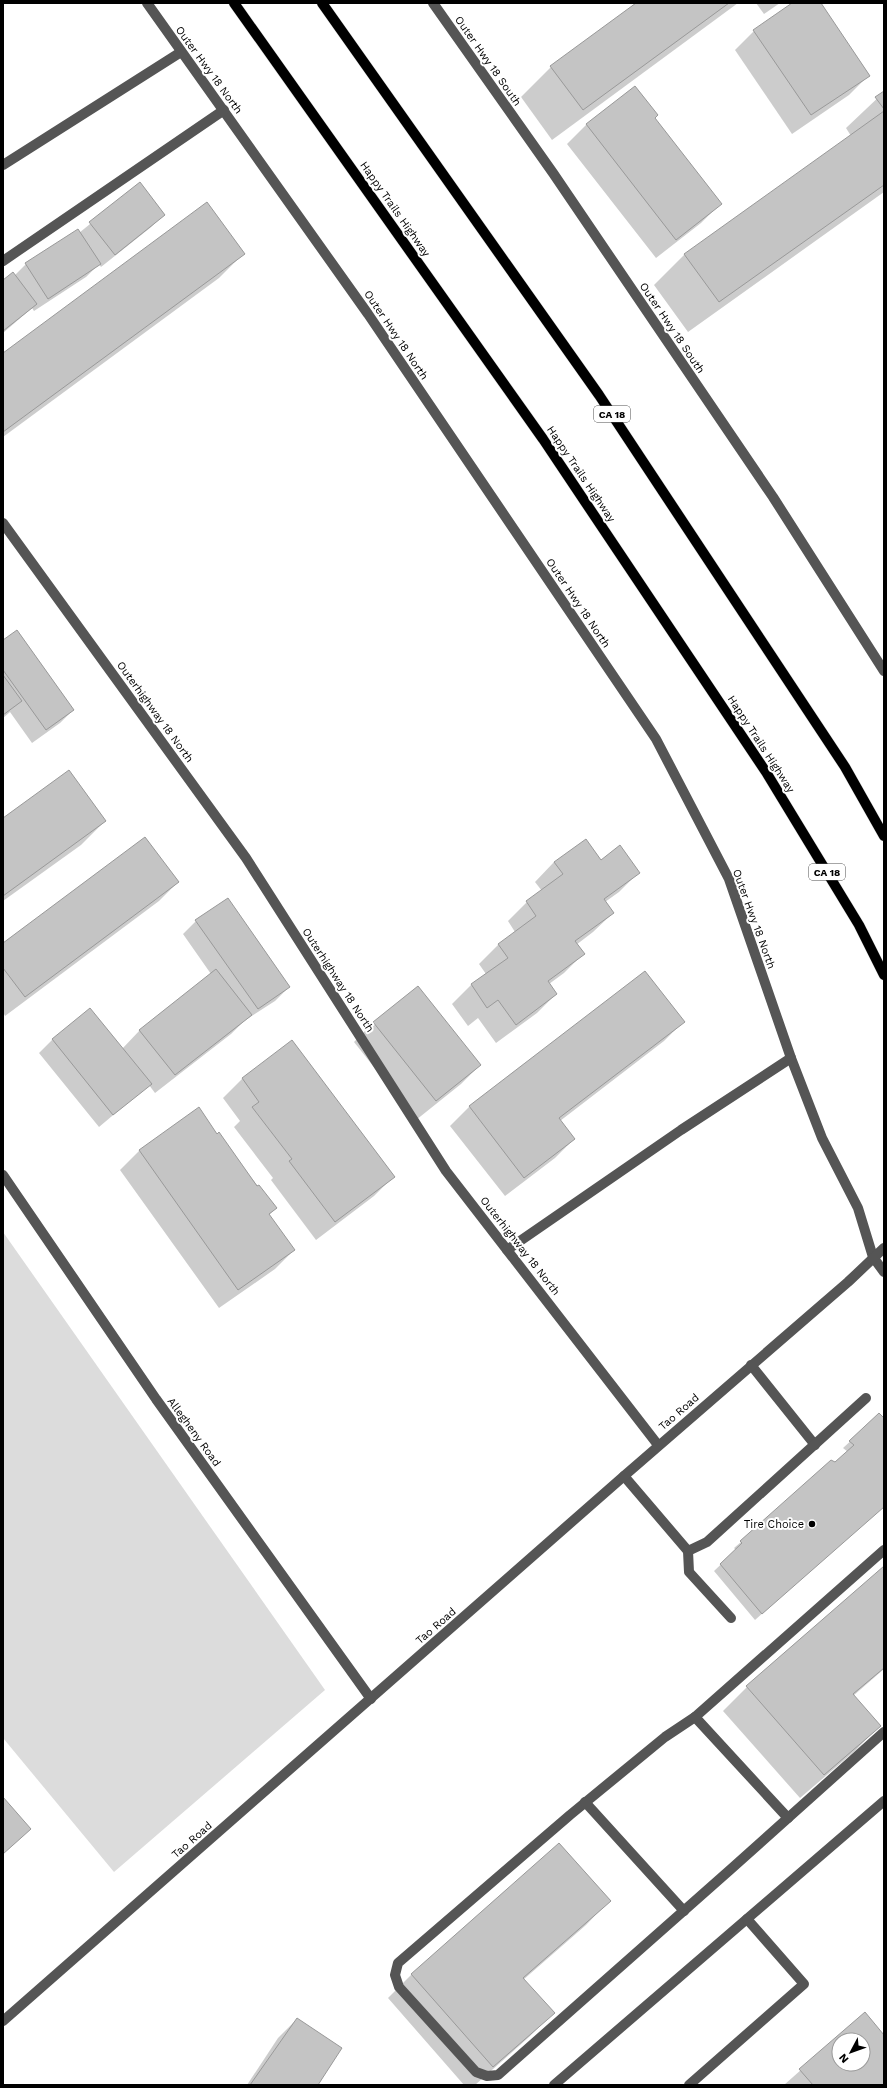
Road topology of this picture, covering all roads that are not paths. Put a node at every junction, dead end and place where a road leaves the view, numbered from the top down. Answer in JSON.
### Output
{"nodes":[{"id":1,"x":147,"y":3,"type":"edge"},
{"id":2,"x":234,"y":3,"type":"edge"},
{"id":3,"x":322,"y":3,"type":"edge"},
{"id":4,"x":433,"y":3,"type":"edge"},
{"id":5,"x":181,"y":52,"type":"junction"},
{"id":6,"x":224,"y":110,"type":"junction"},
{"id":7,"x":3,"y":165,"type":"edge"},
{"id":8,"x":3,"y":261,"type":"edge"},
{"id":9,"x":3,"y":523,"type":"edge"},
{"id":10,"x":884,"y":671,"type":"edge"},
{"id":11,"x":884,"y":836,"type":"edge"},
{"id":12,"x":884,"y":975,"type":"edge"},
{"id":13,"x":791,"y":1058,"type":"junction"},
{"id":14,"x":3,"y":1176,"type":"edge"},
{"id":15,"x":884,"y":1248,"type":"edge"},
{"id":16,"x":507,"y":1250,"type":"junction"},
{"id":17,"x":873,"y":1257,"type":"junction"},
{"id":18,"x":884,"y":1272,"type":"edge"},
{"id":19,"x":751,"y":1365,"type":"junction"},
{"id":20,"x":866,"y":1398,"type":"dead end"},
{"id":21,"x":658,"y":1445,"type":"junction"},
{"id":22,"x":815,"y":1445,"type":"junction"},
{"id":23,"x":624,"y":1476,"type":"junction"},
{"id":24,"x":884,"y":1550,"type":"edge"},
{"id":25,"x":688,"y":1551,"type":"junction"},
{"id":26,"x":731,"y":1618,"type":"dead end"},
{"id":27,"x":371,"y":1699,"type":"junction"},
{"id":28,"x":695,"y":1717,"type":"junction"},
{"id":29,"x":884,"y":1732,"type":"edge"},
{"id":30,"x":884,"y":1801,"type":"edge"},
{"id":31,"x":585,"y":1802,"type":"junction"},
{"id":32,"x":788,"y":1818,"type":"junction"},
{"id":33,"x":684,"y":1911,"type":"junction"},
{"id":34,"x":747,"y":1919,"type":"junction"},
{"id":35,"x":3,"y":2021,"type":"edge"},
{"id":36,"x":554,"y":2085,"type":"edge"},
{"id":37,"x":689,"y":2085,"type":"edge"}],
"edges":[{"from":1,"to":5,"type":"street","name":"Outer Hwy 18 North"},
{"from":2,"to":12,"type":"main road","name":"Happy Trails Highway","number":"CA 18"},
{"from":3,"to":11,"type":"main road","number":"CA 18"},
{"from":4,"to":10,"type":"street","name":"Outer Hwy 18 South"},
{"from":5,"to":6,"type":"street","name":"Outer Hwy 18 North"},
{"from":5,"to":7,"type":"street"},
{"from":6,"to":8,"type":"street"},
{"from":6,"to":13,"type":"street","name":"Outer Hwy 18 North"},
{"from":9,"to":16,"type":"street","name":"Outerhighway 18 North"},
{"from":13,"to":16,"type":"street"},
{"from":13,"to":17,"type":"street","name":"Outer Hwy 18 North"},
{"from":14,"to":27,"type":"street","name":"Allegheny Road"},
{"from":15,"to":17,"type":"street","name":"Tao Road"},
{"from":16,"to":21,"type":"street","name":"Outerhighway 18 North"},
{"from":17,"to":18,"type":"street","name":"Outer Hwy 18 North"},
{"from":17,"to":19,"type":"street","name":"Tao Road"},
{"from":19,"to":21,"type":"street","name":"Tao Road"},
{"from":19,"to":22,"type":"street"},
{"from":20,"to":22,"type":"street"},
{"from":21,"to":23,"type":"street","name":"Tao Road"},
{"from":22,"to":25,"type":"street"},
{"from":23,"to":25,"type":"street"},
{"from":23,"to":27,"type":"street","name":"Tao Road"},
{"from":24,"to":28,"type":"street"},
{"from":25,"to":26,"type":"street"},
{"from":27,"to":35,"type":"street","name":"Tao Road"},
{"from":28,"to":31,"type":"street"},
{"from":28,"to":32,"type":"street"},
{"from":29,"to":32,"type":"street"},
{"from":30,"to":34,"type":"street"},
{"from":31,"to":33,"type":"street"},
{"from":31,"to":33,"type":"street"},
{"from":32,"to":33,"type":"street"},
{"from":34,"to":36,"type":"street"},
{"from":34,"to":37,"type":"street"}]}
